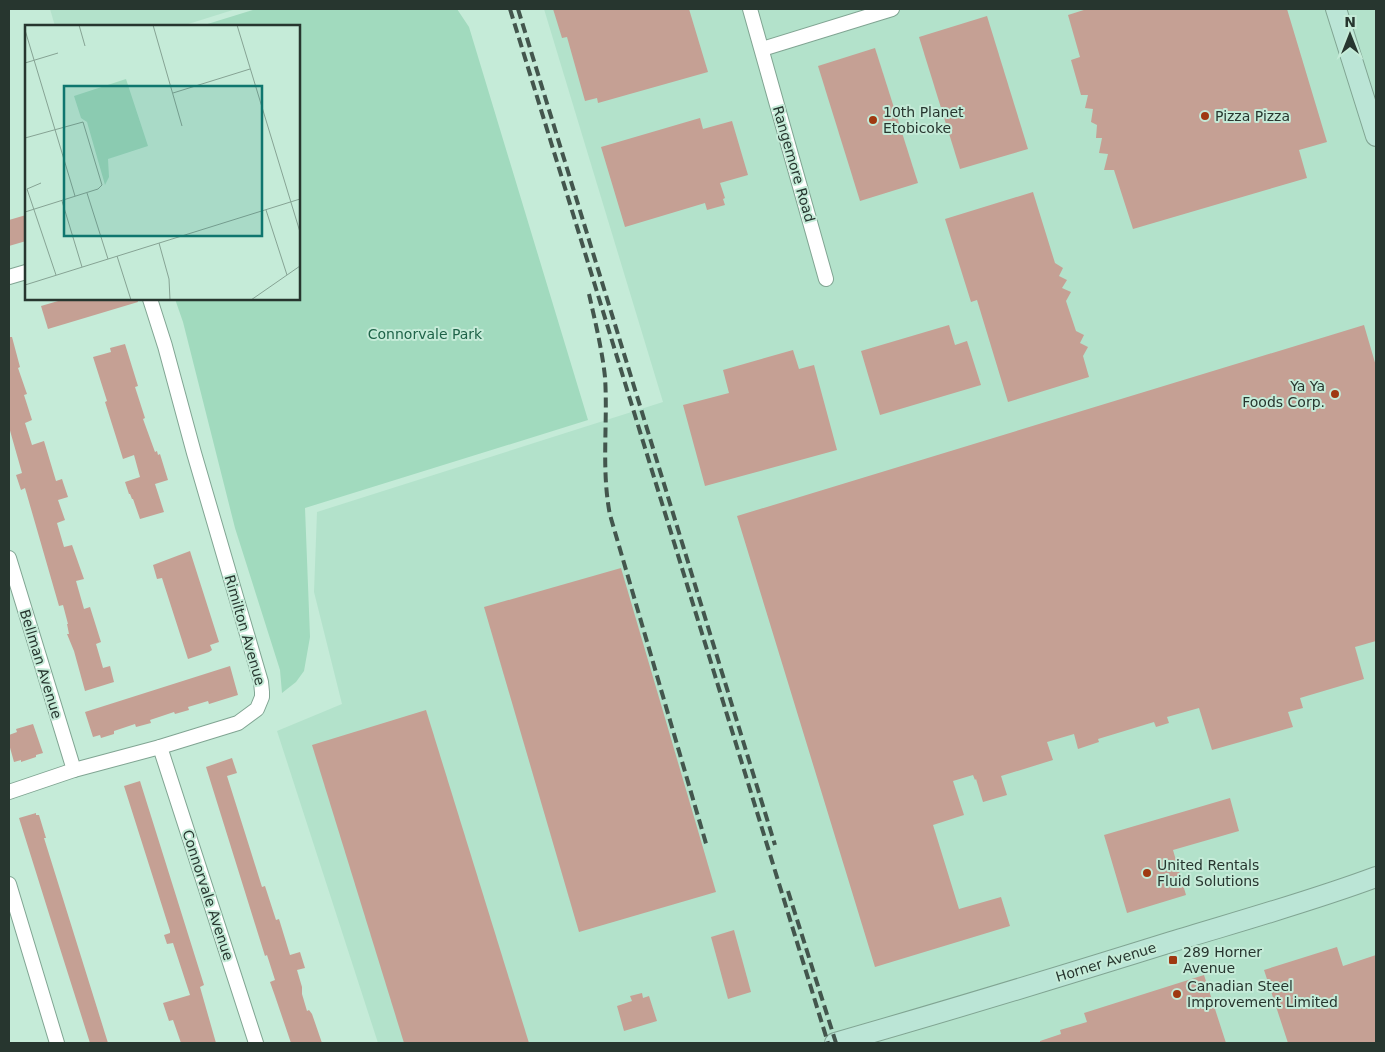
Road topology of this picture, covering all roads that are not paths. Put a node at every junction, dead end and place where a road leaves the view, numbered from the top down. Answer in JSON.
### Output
{"nodes":[{"id":1,"x":750,"y":9,"type":"edge"},
{"id":2,"x":892,"y":9,"type":"edge"},
{"id":3,"x":1336,"y":9,"type":"edge"},
{"id":4,"x":762,"y":49,"type":"junction"},
{"id":5,"x":1376,"y":136,"type":"edge"},
{"id":6,"x":25,"y":272,"type":"edge"},
{"id":7,"x":9,"y":277,"type":"edge"},
{"id":8,"x":826,"y":279,"type":"dead end"},
{"id":9,"x":150,"y":300,"type":"edge"},
{"id":10,"x":9,"y":558,"type":"edge"},
{"id":11,"x":160,"y":747,"type":"junction"},
{"id":12,"x":74,"y":770,"type":"junction"},
{"id":13,"x":9,"y":792,"type":"edge"},
{"id":14,"x":1376,"y":877,"type":"edge"},
{"id":15,"x":9,"y":884,"type":"edge"},
{"id":16,"x":57,"y":1043,"type":"edge"},
{"id":17,"x":256,"y":1043,"type":"edge"},
{"id":18,"x":835,"y":1043,"type":"edge"}],
"edges":[{"from":1,"to":4,"type":"street","name":"Rangemore Road"},
{"from":2,"to":4,"type":"street"},
{"from":3,"to":5,"type":"main road"},
{"from":4,"to":8,"type":"street","name":"Rangemore Road"},
{"from":6,"to":7,"type":"street"},
{"from":9,"to":11,"type":"street","name":"Rimilton Avenue"},
{"from":10,"to":12,"type":"street","name":"Bellman Avenue"},
{"from":11,"to":12,"type":"street","name":"Rimilton Avenue"},
{"from":11,"to":17,"type":"street","name":"Connorvale Avenue"},
{"from":12,"to":13,"type":"street","name":"Rimilton Avenue"},
{"from":14,"to":18,"type":"main road","name":"Horner Avenue"},
{"from":15,"to":16,"type":"street"}]}
